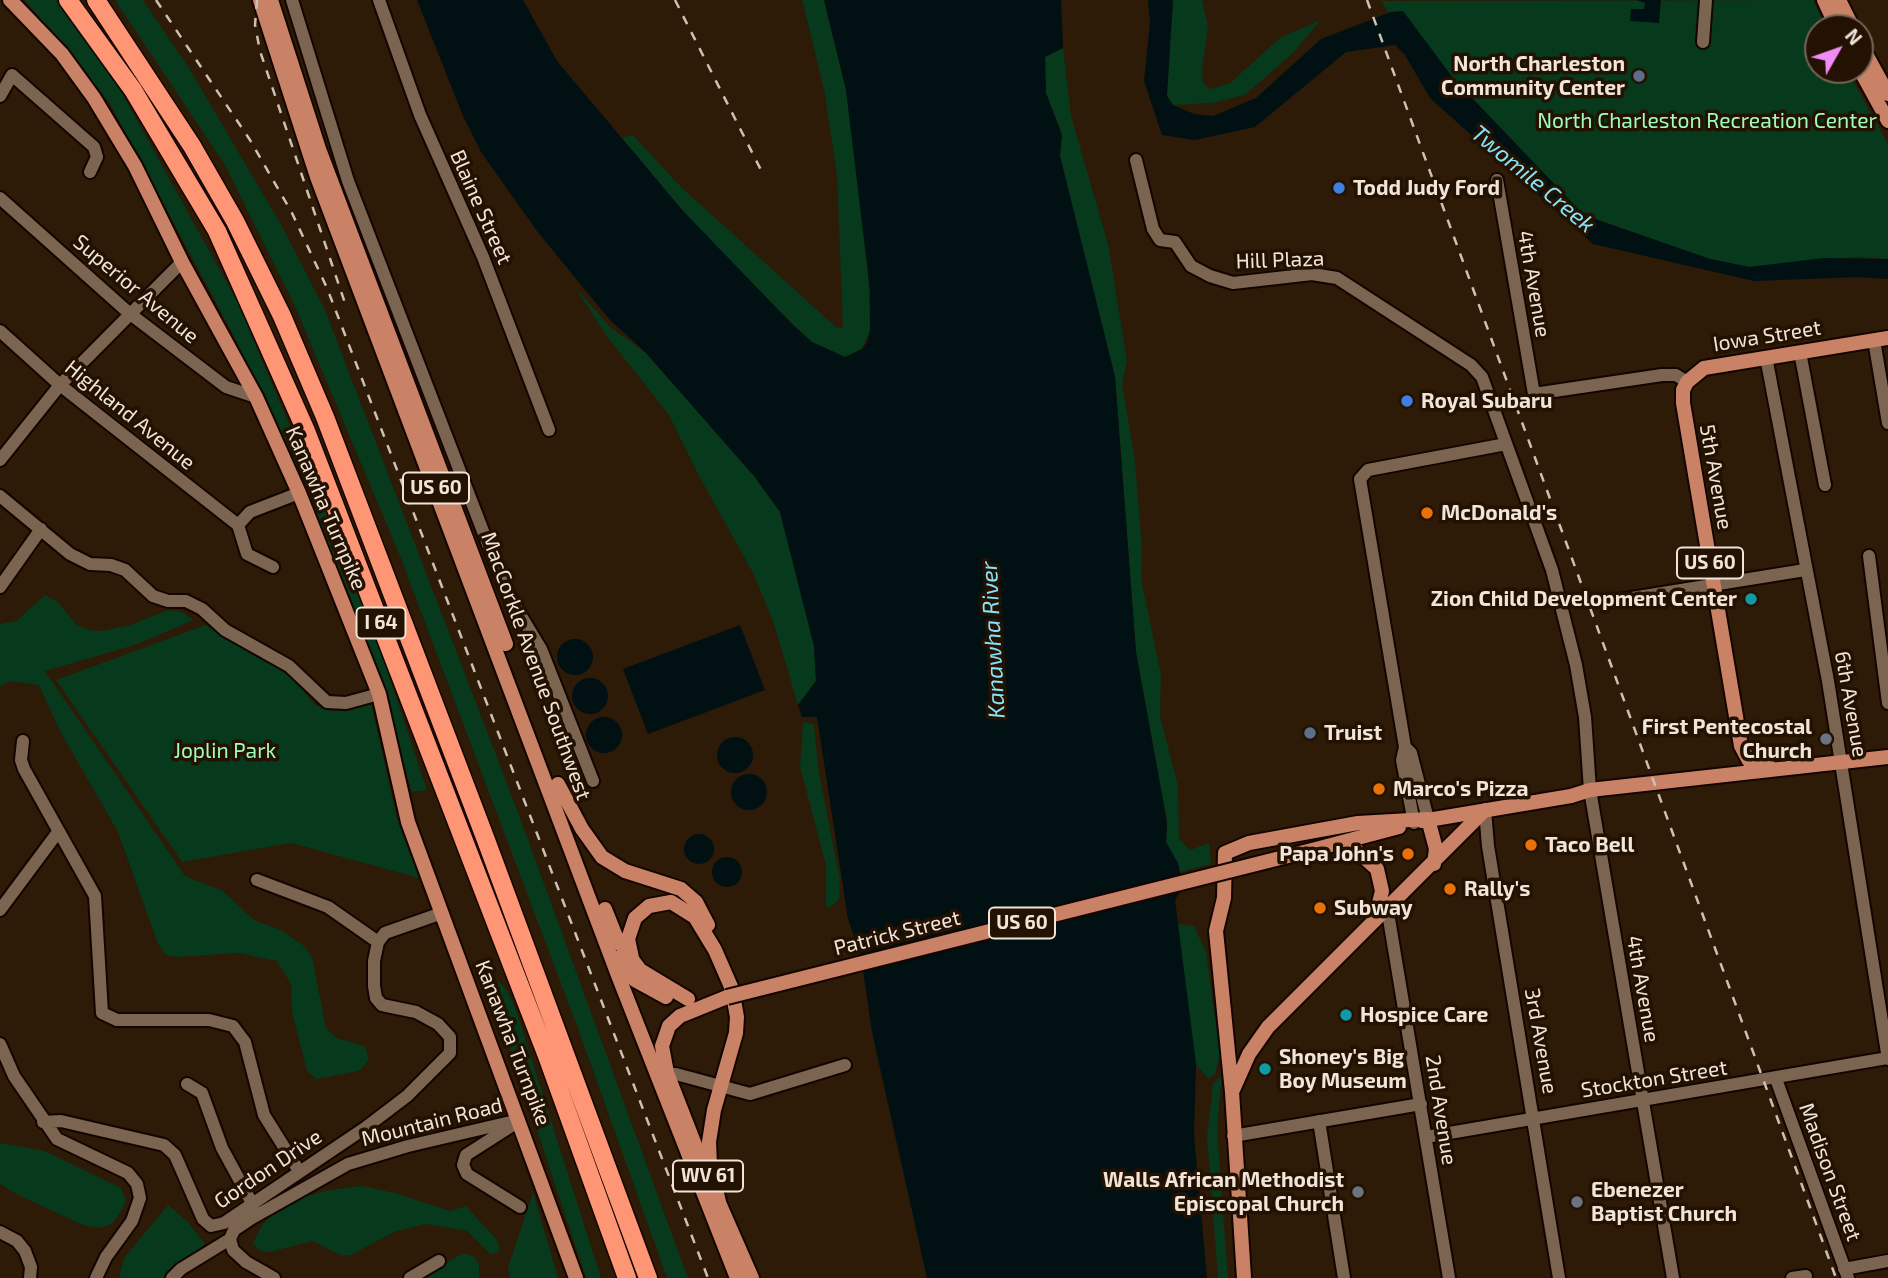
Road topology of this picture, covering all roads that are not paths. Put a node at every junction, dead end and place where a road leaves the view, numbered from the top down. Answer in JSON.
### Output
{"nodes":[{"id":1,"x":10,"y":0,"type":"edge"},
{"id":2,"x":67,"y":0,"type":"edge"},
{"id":3,"x":96,"y":0,"type":"edge"},
{"id":4,"x":260,"y":0,"type":"edge"},
{"id":5,"x":271,"y":0,"type":"edge"},
{"id":6,"x":292,"y":0,"type":"edge"},
{"id":7,"x":379,"y":0,"type":"edge"},
{"id":8,"x":1706,"y":0,"type":"edge"},
{"id":9,"x":1703,"y":42,"type":"dead end"},
{"id":10,"x":280,"y":47,"type":"junction"},
{"id":11,"x":1874,"y":68,"type":"edge"},
{"id":12,"x":1868,"y":84,"type":"edge"},
{"id":13,"x":1887,"y":91,"type":"edge"},
{"id":14,"x":0,"y":96,"type":"edge"},
{"id":15,"x":1888,"y":120,"type":"edge"},
{"id":16,"x":1136,"y":160,"type":"dead end"},
{"id":17,"x":90,"y":172,"type":"dead end"},
{"id":18,"x":1497,"y":180,"type":"dead end"},
{"id":19,"x":0,"y":198,"type":"edge"},
{"id":20,"x":182,"y":262,"type":"junction"},
{"id":21,"x":129,"y":313,"type":"junction"},
{"id":22,"x":0,"y":331,"type":"edge"},
{"id":23,"x":1881,"y":339,"type":"edge"},
{"id":24,"x":1800,"y":352,"type":"junction"},
{"id":25,"x":1766,"y":357,"type":"junction"},
{"id":26,"x":1687,"y":382,"type":"junction"},
{"id":27,"x":60,"y":385,"type":"junction"},
{"id":28,"x":256,"y":397,"type":"junction"},
{"id":29,"x":1888,"y":424,"type":"edge"},
{"id":30,"x":549,"y":430,"type":"dead end"},
{"id":31,"x":1506,"y":444,"type":"junction"},
{"id":32,"x":0,"y":460,"type":"edge"},
{"id":33,"x":1825,"y":485,"type":"dead end"},
{"id":34,"x":299,"y":493,"type":"junction"},
{"id":35,"x":0,"y":496,"type":"edge"},
{"id":36,"x":238,"y":525,"type":"junction"},
{"id":37,"x":41,"y":529,"type":"junction"},
{"id":38,"x":1869,"y":556,"type":"dead end"},
{"id":39,"x":273,"y":567,"type":"dead end"},
{"id":40,"x":1805,"y":570,"type":"junction"},
{"id":41,"x":0,"y":587,"type":"edge"},
{"id":42,"x":1714,"y":587,"type":"junction"},
{"id":43,"x":1607,"y":602,"type":"dead end"},
{"id":44,"x":379,"y":694,"type":"junction"},
{"id":45,"x":1888,"y":703,"type":"edge"},
{"id":46,"x":23,"y":741,"type":"dead end"},
{"id":47,"x":1741,"y":746,"type":"junction"},
{"id":48,"x":1405,"y":747,"type":"junction"},
{"id":49,"x":1888,"y":757,"type":"edge"},
{"id":50,"x":1841,"y":761,"type":"junction"},
{"id":51,"x":1771,"y":768,"type":"junction"},
{"id":52,"x":1724,"y":774,"type":"junction"},
{"id":53,"x":593,"y":781,"type":"dead end"},
{"id":54,"x":558,"y":784,"type":"junction"},
{"id":55,"x":1583,"y":791,"type":"junction"},
{"id":56,"x":1485,"y":810,"type":"junction"},
{"id":57,"x":1434,"y":818,"type":"junction"},
{"id":58,"x":1413,"y":821,"type":"junction"},
{"id":59,"x":58,"y":832,"type":"junction"},
{"id":60,"x":1333,"y":845,"type":"junction"},
{"id":61,"x":1434,"y":864,"type":"junction"},
{"id":62,"x":257,"y":880,"type":"dead end"},
{"id":63,"x":1387,"y":907,"type":"junction"},
{"id":64,"x":0,"y":910,"type":"edge"},
{"id":65,"x":442,"y":913,"type":"junction"},
{"id":66,"x":1374,"y":920,"type":"junction"},
{"id":67,"x":601,"y":926,"type":"junction"},
{"id":68,"x":378,"y":942,"type":"junction"},
{"id":69,"x":715,"y":950,"type":"junction"},
{"id":70,"x":640,"y":970,"type":"junction"},
{"id":71,"x":691,"y":1003,"type":"junction"},
{"id":72,"x":0,"y":1044,"type":"edge"},
{"id":73,"x":1228,"y":1048,"type":"junction"},
{"id":74,"x":1888,"y":1058,"type":"edge"},
{"id":75,"x":1246,"y":1060,"type":"junction"},
{"id":76,"x":845,"y":1065,"type":"dead end"},
{"id":77,"x":662,"y":1074,"type":"junction"},
{"id":78,"x":1776,"y":1079,"type":"junction"},
{"id":79,"x":187,"y":1084,"type":"dead end"},
{"id":80,"x":721,"y":1087,"type":"junction"},
{"id":81,"x":1232,"y":1092,"type":"junction"},
{"id":82,"x":1642,"y":1100,"type":"junction"},
{"id":83,"x":1421,"y":1104,"type":"junction"},
{"id":84,"x":714,"y":1110,"type":"junction"},
{"id":85,"x":1535,"y":1118,"type":"junction"},
{"id":86,"x":519,"y":1120,"type":"junction"},
{"id":87,"x":1319,"y":1121,"type":"junction"},
{"id":88,"x":43,"y":1122,"type":"junction"},
{"id":89,"x":1233,"y":1136,"type":"junction"},
{"id":90,"x":1426,"y":1137,"type":"junction"},
{"id":91,"x":687,"y":1138,"type":"junction"},
{"id":92,"x":299,"y":1171,"type":"junction"},
{"id":93,"x":253,"y":1205,"type":"junction"},
{"id":94,"x":720,"y":1206,"type":"junction"},
{"id":95,"x":520,"y":1207,"type":"dead end"},
{"id":96,"x":0,"y":1232,"type":"edge"},
{"id":97,"x":230,"y":1239,"type":"junction"},
{"id":98,"x":439,"y":1261,"type":"dead end"},
{"id":99,"x":1888,"y":1261,"type":"edge"},
{"id":100,"x":1846,"y":1273,"type":"edge"},
{"id":101,"x":1806,"y":1276,"type":"dead end"},
{"id":102,"x":30,"y":1278,"type":"edge"},
{"id":103,"x":96,"y":1278,"type":"edge"},
{"id":104,"x":172,"y":1278,"type":"edge"},
{"id":105,"x":274,"y":1278,"type":"edge"},
{"id":106,"x":410,"y":1278,"type":"edge"},
{"id":107,"x":576,"y":1278,"type":"edge"},
{"id":108,"x":627,"y":1278,"type":"edge"},
{"id":109,"x":648,"y":1278,"type":"edge"},
{"id":110,"x":737,"y":1278,"type":"edge"},
{"id":111,"x":752,"y":1278,"type":"edge"},
{"id":112,"x":1244,"y":1278,"type":"edge"},
{"id":113,"x":1344,"y":1278,"type":"edge"},
{"id":114,"x":1449,"y":1278,"type":"edge"},
{"id":115,"x":1559,"y":1278,"type":"edge"},
{"id":116,"x":1673,"y":1278,"type":"edge"},
{"id":117,"x":1792,"y":1278,"type":"edge"}],
"edges":[{"from":1,"to":20,"type":"main road","name":"Kanawha Turnpike"},
{"from":2,"to":108,"type":"highway","number":"I 64"},
{"from":3,"to":109,"type":"highway","number":"I 64"},
{"from":4,"to":10,"type":"main road","name":"MacCorkle Avenue Southwest","number":"US 60"},
{"from":5,"to":10,"type":"main road","name":"MacCorkle Avenue Southwest","number":"US 60"},
{"from":6,"to":53,"type":"street"},
{"from":7,"to":30,"type":"street","name":"Blaine Street"},
{"from":8,"to":9,"type":"street"},
{"from":10,"to":54,"type":"main road","name":"MacCorkle Avenue Southwest","number":"US 60"},
{"from":10,"to":67,"type":"main road","name":"MacCorkle Avenue Southwest","number":"US 60"},
{"from":11,"to":13,"type":"main road"},
{"from":12,"to":15,"type":"main road"},
{"from":14,"to":17,"type":"street"},
{"from":16,"to":31,"type":"street","name":"Hill Plaza"},
{"from":18,"to":26,"type":"street","name":"4th Avenue"},
{"from":19,"to":21,"type":"street","name":"Superior Avenue"},
{"from":20,"to":21,"type":"street"},
{"from":20,"to":28,"type":"main road","name":"Kanawha Turnpike"},
{"from":21,"to":27,"type":"street"},
{"from":21,"to":28,"type":"street","name":"Superior Avenue"},
{"from":22,"to":27,"type":"street","name":"Highland Avenue"},
{"from":23,"to":24,"type":"main road","name":"Iowa Street"},
{"from":23,"to":29,"type":"street"},
{"from":24,"to":25,"type":"main road","name":"Iowa Street"},
{"from":24,"to":33,"type":"street"},
{"from":25,"to":26,"type":"main road","name":"Iowa Street"},
{"from":25,"to":40,"type":"street","name":"6th Avenue"},
{"from":26,"to":42,"type":"main road","name":"5th Avenue","number":"US 60"},
{"from":27,"to":32,"type":"street"},
{"from":27,"to":36,"type":"street","name":"Highland Avenue"},
{"from":28,"to":34,"type":"main road","name":"Kanawha Turnpike"},
{"from":31,"to":48,"type":"street"},
{"from":31,"to":55,"type":"street","name":"Hill Plaza"},
{"from":34,"to":36,"type":"street"},
{"from":34,"to":44,"type":"main road","name":"Kanawha Turnpike"},
{"from":35,"to":37,"type":"street"},
{"from":36,"to":39,"type":"street"},
{"from":37,"to":41,"type":"street"},
{"from":37,"to":44,"type":"street"},
{"from":38,"to":45,"type":"street"},
{"from":40,"to":42,"type":"street"},
{"from":40,"to":50,"type":"street","name":"6th Avenue"},
{"from":42,"to":43,"type":"street"},
{"from":42,"to":47,"type":"main road","name":"5th Avenue","number":"US 60"},
{"from":44,"to":65,"type":"main road","name":"Kanawha Turnpike"},
{"from":46,"to":59,"type":"street"},
{"from":47,"to":51,"type":"main road"},
{"from":47,"to":52,"type":"main road"},
{"from":48,"to":57,"type":"street"},
{"from":48,"to":58,"type":"street"},
{"from":49,"to":50,"type":"main road"},
{"from":50,"to":51,"type":"main road"},
{"from":50,"to":74,"type":"street","name":"6th Avenue"},
{"from":51,"to":52,"type":"main road"},
{"from":52,"to":55,"type":"main road"},
{"from":54,"to":69,"type":"main road"},
{"from":54,"to":70,"type":"main road","name":"MacCorkle Avenue Southwest","number":"US 60"},
{"from":55,"to":56,"type":"main road"},
{"from":55,"to":57,"type":"main road"},
{"from":55,"to":82,"type":"street","name":"4th Avenue"},
{"from":56,"to":57,"type":"main road"},
{"from":56,"to":61,"type":"main road"},
{"from":56,"to":85,"type":"street","name":"3rd Avenue"},
{"from":57,"to":58,"type":"main road"},
{"from":57,"to":61,"type":"main road"},
{"from":58,"to":60,"type":"main road","name":"Patrick Street","number":"US 60"},
{"from":58,"to":73,"type":"main road"},
{"from":59,"to":64,"type":"street"},
{"from":59,"to":92,"type":"street"},
{"from":60,"to":66,"type":"main road"},
{"from":60,"to":71,"type":"main road","name":"Patrick Street","number":"US 60","bridge":true},
{"from":61,"to":63,"type":"main road"},
{"from":62,"to":68,"type":"street"},
{"from":63,"to":66,"type":"main road"},
{"from":63,"to":83,"type":"street","name":"2nd Avenue"},
{"from":65,"to":68,"type":"street"},
{"from":65,"to":86,"type":"main road","name":"Kanawha Turnpike"},
{"from":66,"to":75,"type":"main road"},
{"from":67,"to":71,"type":"main road","name":"Patrick Street","number":"US 60"},
{"from":67,"to":77,"type":"main road"},
{"from":68,"to":92,"type":"street","name":"Gordon Drive"},
{"from":69,"to":70,"type":"main road"},
{"from":69,"to":80,"type":"main road"},
{"from":70,"to":71,"type":"main road","name":"MacCorkle Avenue Southwest","number":"US 60"},
{"from":71,"to":77,"type":"main road"},
{"from":72,"to":88,"type":"street"},
{"from":73,"to":75,"type":"main road"},
{"from":73,"to":81,"type":"main road"},
{"from":74,"to":78,"type":"street","name":"Stockton Street"},
{"from":75,"to":81,"type":"main road"},
{"from":76,"to":80,"type":"street"},
{"from":77,"to":80,"type":"street"},
{"from":77,"to":91,"type":"main road","number":"WV 61"},
{"from":78,"to":82,"type":"street","name":"Stockton Street"},
{"from":78,"to":100,"type":"street","name":"Madison Street"},
{"from":79,"to":93,"type":"street"},
{"from":80,"to":84,"type":"main road"},
{"from":81,"to":89,"type":"main road"},
{"from":82,"to":85,"type":"street","name":"Stockton Street"},
{"from":82,"to":116,"type":"street","name":"4th Avenue"},
{"from":83,"to":87,"type":"street"},
{"from":83,"to":90,"type":"street","name":"2nd Avenue"},
{"from":84,"to":91,"type":"main road"},
{"from":84,"to":94,"type":"main road"},
{"from":85,"to":90,"type":"street","name":"Stockton Street"},
{"from":85,"to":115,"type":"street","name":"3rd Avenue"},
{"from":86,"to":95,"type":"street"},
{"from":86,"to":97,"type":"street","name":"Mountain Road"},
{"from":86,"to":107,"type":"main road","name":"Kanawha Turnpike"},
{"from":87,"to":89,"type":"street"},
{"from":87,"to":113,"type":"street"},
{"from":88,"to":93,"type":"street","name":"Gordon Drive"},
{"from":88,"to":103,"type":"street"},
{"from":89,"to":112,"type":"main road"},
{"from":90,"to":114,"type":"street","name":"2nd Avenue"},
{"from":91,"to":94,"type":"main road","number":"WV 61"},
{"from":91,"to":110,"type":"main road","number":"WV 61"},
{"from":92,"to":93,"type":"street","name":"Gordon Drive"},
{"from":94,"to":111,"type":"main road","number":"WV 61"},
{"from":96,"to":102,"type":"street"},
{"from":97,"to":104,"type":"street","name":"Mountain Road"},
{"from":97,"to":105,"type":"street"},
{"from":98,"to":106,"type":"street"},
{"from":99,"to":100,"type":"street"},
{"from":101,"to":117,"type":"street"}]}
